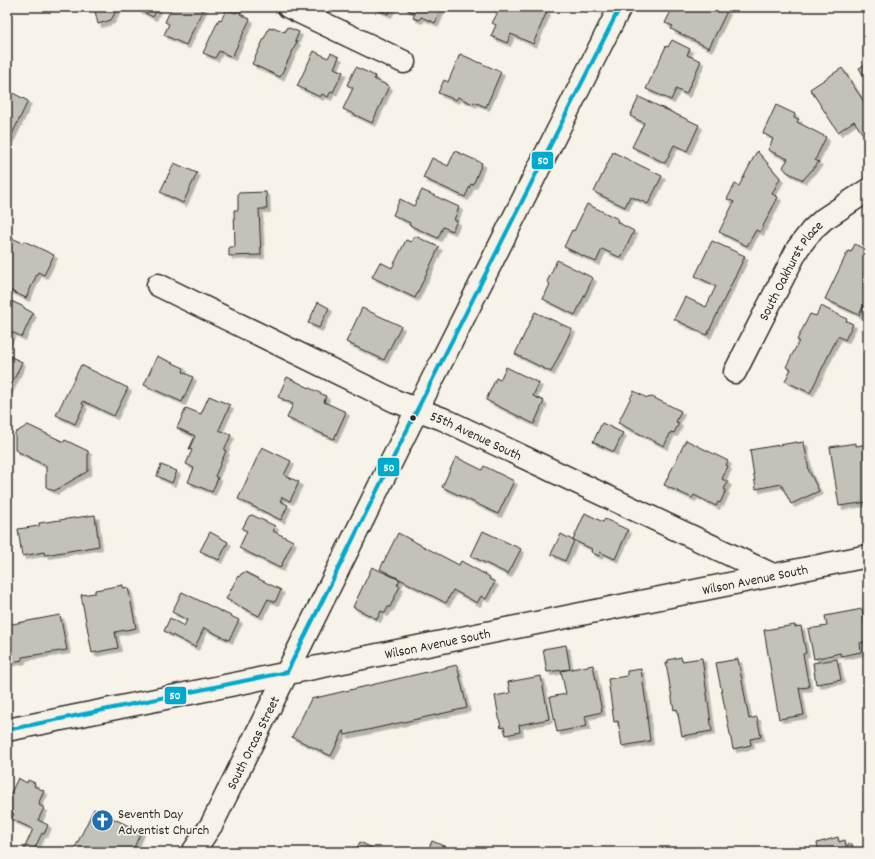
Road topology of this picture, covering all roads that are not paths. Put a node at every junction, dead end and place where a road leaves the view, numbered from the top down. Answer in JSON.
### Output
{"nodes":[{"id":1,"x":290,"y":7,"type":"edge"},
{"id":2,"x":620,"y":7,"type":"edge"},
{"id":3,"x":404,"y":62,"type":"dead end"},
{"id":4,"x":868,"y":190,"type":"edge"},
{"id":5,"x":158,"y":285,"type":"dead end"},
{"id":6,"x":735,"y":372,"type":"dead end"},
{"id":7,"x":417,"y":410,"type":"junction"},
{"id":8,"x":868,"y":556,"type":"edge"},
{"id":9,"x":773,"y":575,"type":"junction"},
{"id":10,"x":287,"y":672,"type":"junction"},
{"id":11,"x":7,"y":730,"type":"edge"},
{"id":12,"x":193,"y":852,"type":"edge"}],
"edges":[{"from":1,"to":3,"type":"street"},
{"from":2,"to":7,"type":"street","name":"South Orcas Street"},
{"from":4,"to":6,"type":"street","name":"South Oakhurst Place"},
{"from":5,"to":7,"type":"street","name":"55th Avenue South"},
{"from":7,"to":9,"type":"street","name":"55th Avenue South"},
{"from":7,"to":10,"type":"street","name":"South Orcas Street"},
{"from":8,"to":9,"type":"street","name":"Wilson Avenue South"},
{"from":9,"to":10,"type":"street","name":"Wilson Avenue South"},
{"from":10,"to":11,"type":"street","name":"Wilson Avenue South"},
{"from":10,"to":12,"type":"street","name":"South Orcas Street"}]}
